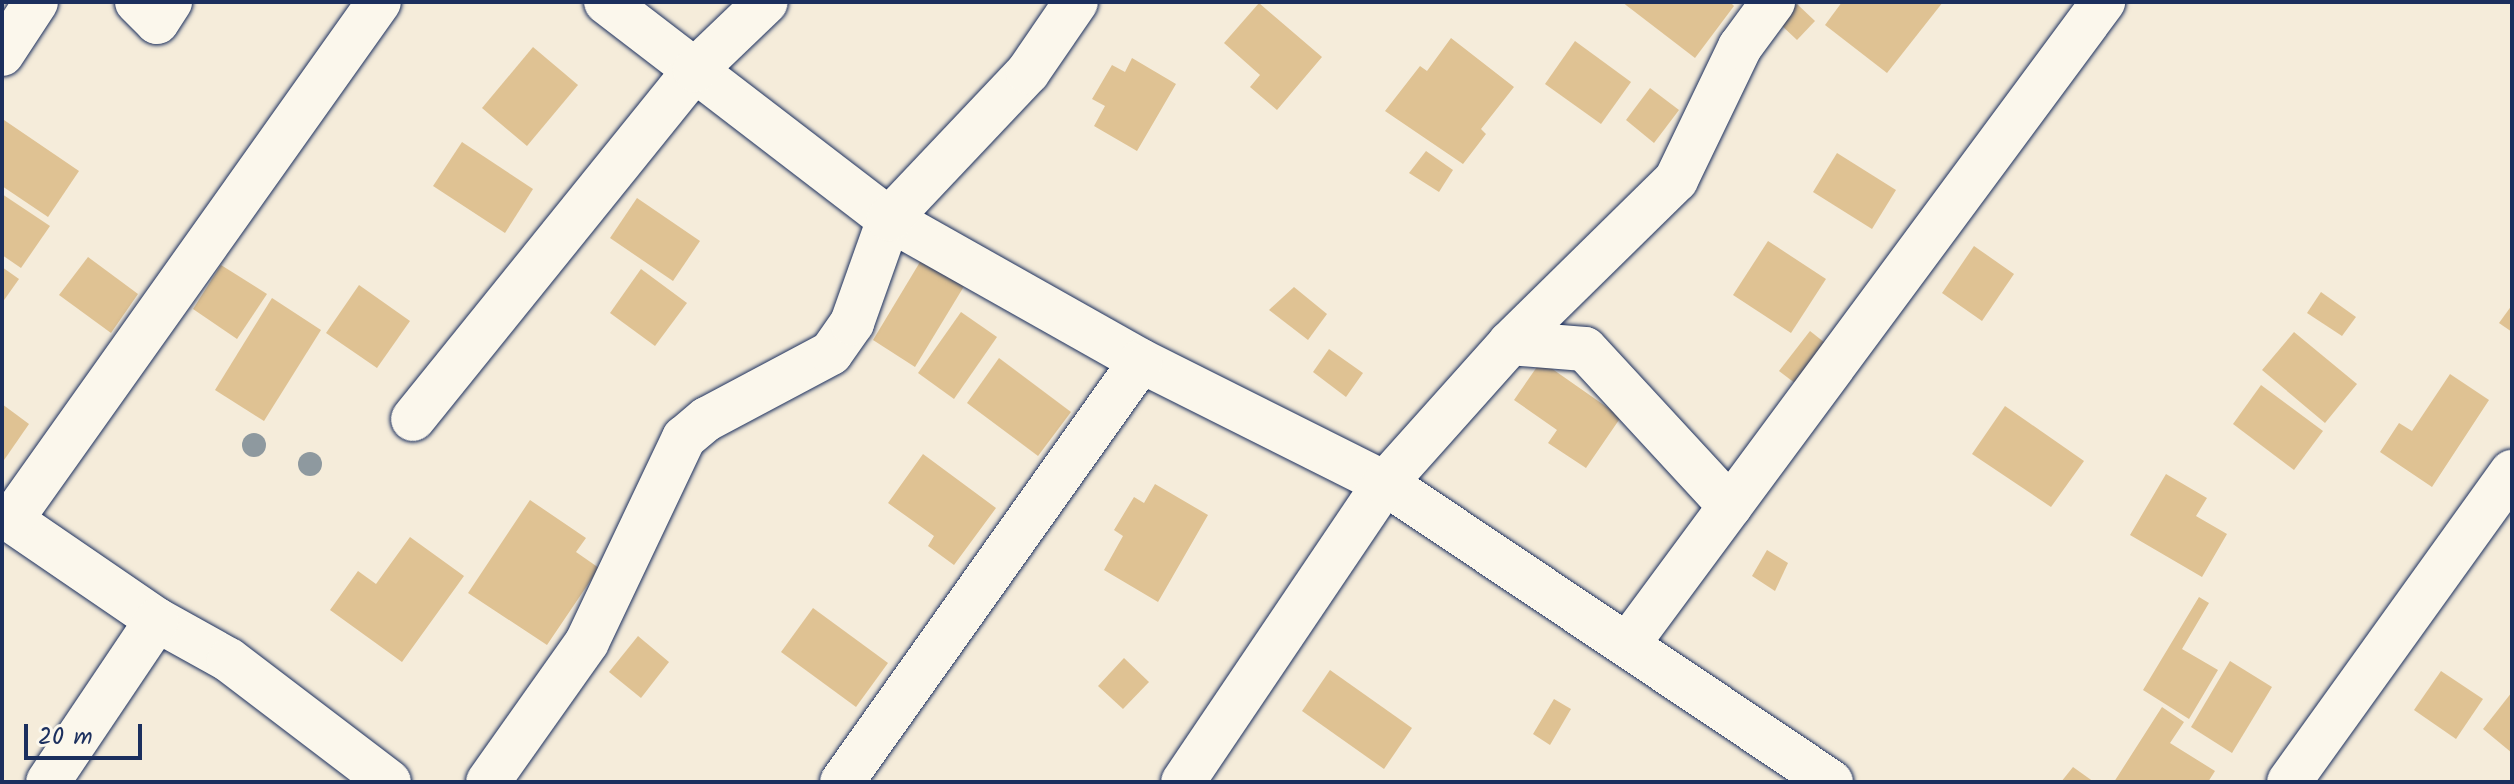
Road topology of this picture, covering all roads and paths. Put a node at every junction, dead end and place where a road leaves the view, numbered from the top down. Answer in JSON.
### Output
{"nodes":[{"id":1,"x":36,"y":2,"type":"edge"},
{"id":2,"x":137,"y":2,"type":"edge"},
{"id":3,"x":170,"y":2,"type":"edge"},
{"id":4,"x":379,"y":2,"type":"edge"},
{"id":5,"x":606,"y":2,"type":"edge"},
{"id":6,"x":766,"y":2,"type":"edge"},
{"id":7,"x":1076,"y":2,"type":"edge"},
{"id":8,"x":1773,"y":2,"type":"edge"},
{"id":9,"x":2103,"y":2,"type":"edge"},
{"id":10,"x":2,"y":54,"type":"edge"},
{"id":11,"x":695,"y":70,"type":"junction"},
{"id":12,"x":889,"y":219,"type":"junction"},
{"id":13,"x":1510,"y":343,"type":"junction"},
{"id":14,"x":1141,"y":361,"type":"junction"},
{"id":15,"x":413,"y":419,"type":"dead end"},
{"id":16,"x":2512,"y":472,"type":"edge"},
{"id":17,"x":1385,"y":483,"type":"junction"},
{"id":18,"x":1730,"y":506,"type":"junction"},
{"id":19,"x":6,"y":517,"type":"edge"},
{"id":20,"x":157,"y":620,"type":"junction"},
{"id":21,"x":1628,"y":644,"type":"junction"},
{"id":22,"x":48,"y":782,"type":"edge"},
{"id":23,"x":389,"y":782,"type":"edge"},
{"id":24,"x":488,"y":782,"type":"edge"},
{"id":25,"x":842,"y":782,"type":"edge"},
{"id":26,"x":1183,"y":782,"type":"edge"},
{"id":27,"x":1831,"y":782,"type":"edge"},
{"id":28,"x":2289,"y":782,"type":"edge"}],
"edges":[{"from":1,"to":10,"type":"street"},
{"from":2,"to":3,"type":"street"},
{"from":4,"to":19,"type":"street"},
{"from":5,"to":11,"type":"street"},
{"from":6,"to":11,"type":"street"},
{"from":7,"to":12,"type":"street"},
{"from":8,"to":13,"type":"street"},
{"from":9,"to":18,"type":"street"},
{"from":11,"to":12,"type":"street"},
{"from":11,"to":15,"type":"street"},
{"from":12,"to":14,"type":"street"},
{"from":12,"to":24,"type":"street"},
{"from":13,"to":17,"type":"street"},
{"from":13,"to":18,"type":"street"},
{"from":14,"to":17,"type":"street"},
{"from":14,"to":25,"type":"street"},
{"from":16,"to":28,"type":"street"},
{"from":17,"to":21,"type":"street"},
{"from":17,"to":26,"type":"street"},
{"from":18,"to":21,"type":"street"},
{"from":19,"to":20,"type":"street"},
{"from":20,"to":22,"type":"street"},
{"from":20,"to":23,"type":"street"},
{"from":21,"to":27,"type":"street"}]}
